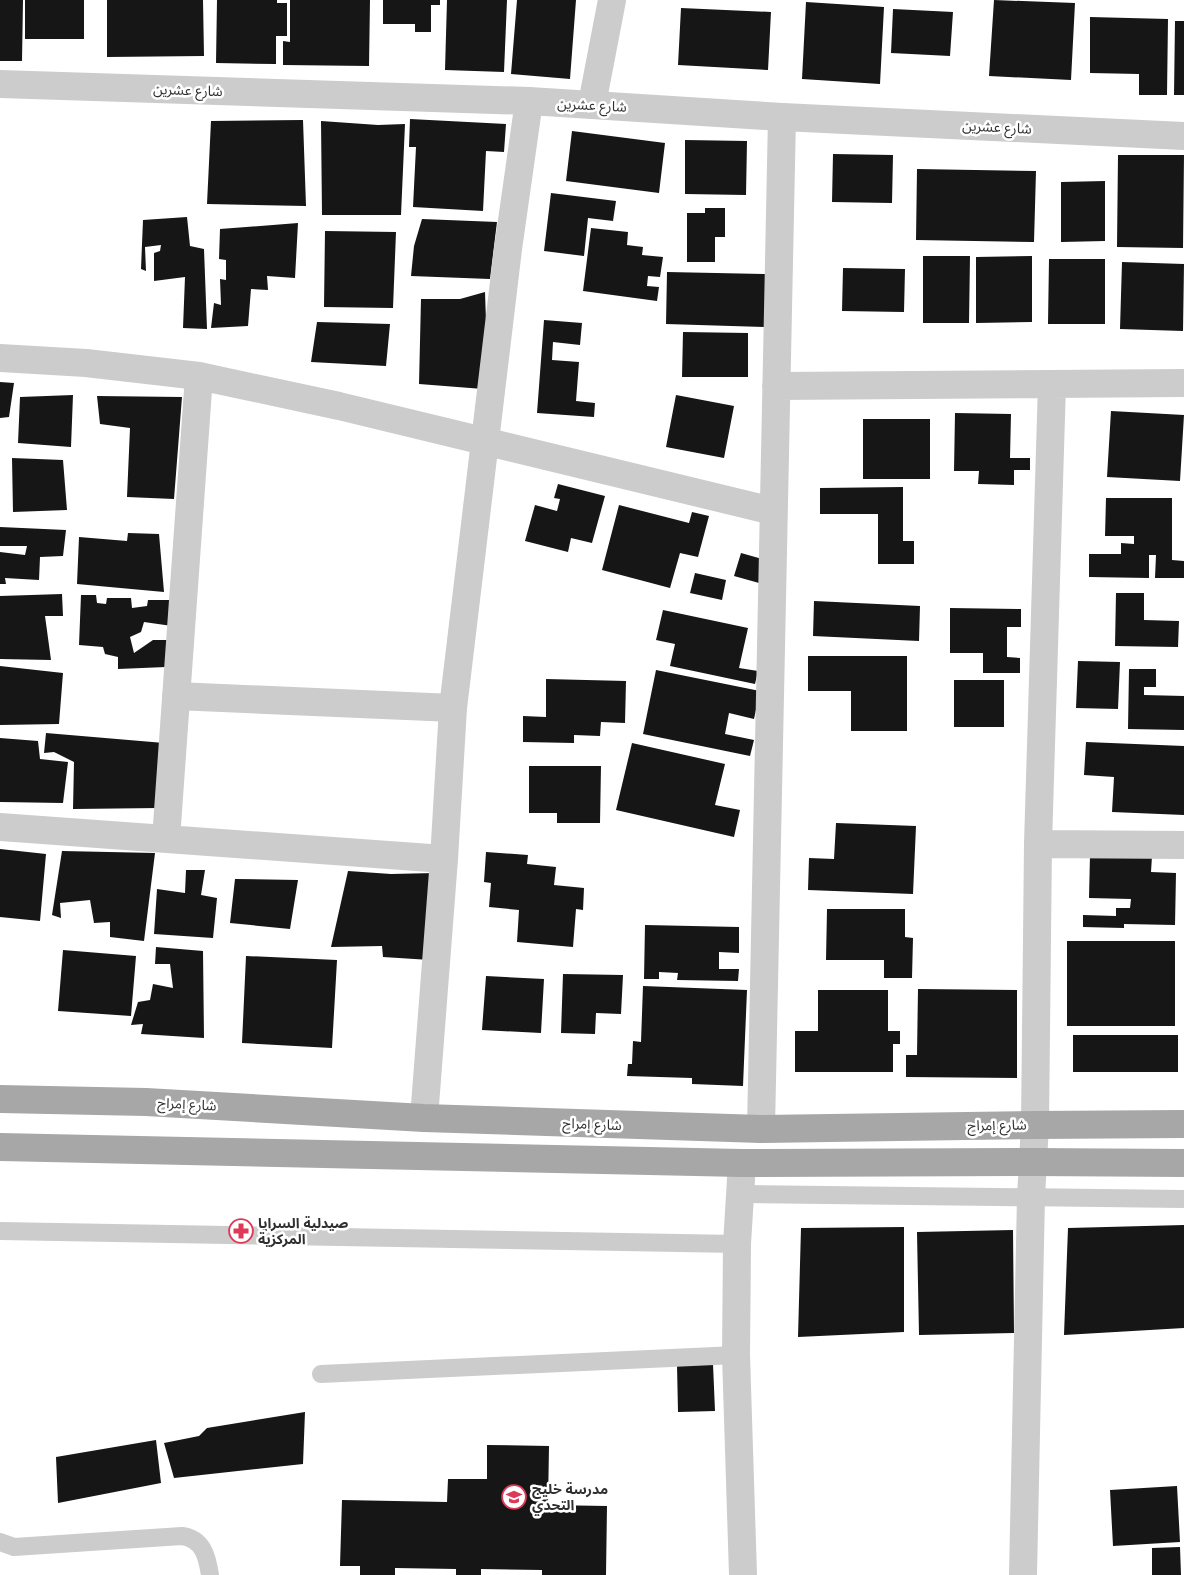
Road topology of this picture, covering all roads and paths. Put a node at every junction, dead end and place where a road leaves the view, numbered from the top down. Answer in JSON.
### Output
{"nodes":[{"id":1,"x":612,"y":0,"type":"edge"},
{"id":2,"x":0,"y":84,"type":"edge"},
{"id":3,"x":529,"y":101,"type":"junction"},
{"id":4,"x":592,"y":104,"type":"junction"},
{"id":5,"x":782,"y":117,"type":"junction"},
{"id":6,"x":1184,"y":136,"type":"edge"},
{"id":7,"x":0,"y":358,"type":"edge"},
{"id":8,"x":199,"y":376,"type":"junction"},
{"id":9,"x":1052,"y":384,"type":"junction"},
{"id":10,"x":1184,"y":384,"type":"edge"},
{"id":11,"x":776,"y":386,"type":"junction"},
{"id":12,"x":485,"y":442,"type":"junction"},
{"id":13,"x":773,"y":511,"type":"junction"},
{"id":14,"x":176,"y":696,"type":"junction"},
{"id":15,"x":453,"y":708,"type":"junction"},
{"id":16,"x":0,"y":827,"type":"edge"},
{"id":17,"x":166,"y":839,"type":"junction"},
{"id":18,"x":1038,"y":844,"type":"junction"},
{"id":19,"x":1184,"y":845,"type":"edge"},
{"id":20,"x":444,"y":858,"type":"junction"},
{"id":21,"x":0,"y":1099,"type":"edge"},
{"id":22,"x":424,"y":1118,"type":"junction"},
{"id":23,"x":1184,"y":1124,"type":"edge"},
{"id":24,"x":1035,"y":1125,"type":"junction"},
{"id":25,"x":761,"y":1130,"type":"junction"},
{"id":26,"x":0,"y":1147,"type":"edge"},
{"id":27,"x":1033,"y":1162,"type":"junction"},
{"id":28,"x":742,"y":1163,"type":"junction"},
{"id":29,"x":1184,"y":1163,"type":"edge"},
{"id":30,"x":740,"y":1194,"type":"junction"},
{"id":31,"x":1031,"y":1197,"type":"junction"},
{"id":32,"x":1184,"y":1199,"type":"edge"},
{"id":33,"x":0,"y":1231,"type":"edge"},
{"id":34,"x":737,"y":1244,"type":"junction"},
{"id":35,"x":736,"y":1355,"type":"junction"},
{"id":36,"x":321,"y":1374,"type":"dead end"},
{"id":37,"x":0,"y":1542,"type":"edge"},
{"id":38,"x":210,"y":1575,"type":"edge"},
{"id":39,"x":743,"y":1575,"type":"edge"},
{"id":40,"x":1023,"y":1575,"type":"edge"}],
"edges":[{"from":1,"to":4,"type":"street"},
{"from":2,"to":3,"type":"street","name":"شارع عشرين"},
{"from":3,"to":4,"type":"street","name":"شارع عشرين"},
{"from":3,"to":12,"type":"street"},
{"from":4,"to":5,"type":"street","name":"شارع عشرين"},
{"from":5,"to":6,"type":"street","name":"شارع عشرين"},
{"from":5,"to":11,"type":"street"},
{"from":7,"to":8,"type":"street"},
{"from":8,"to":12,"type":"street"},
{"from":8,"to":14,"type":"street"},
{"from":9,"to":10,"type":"street"},
{"from":9,"to":11,"type":"street"},
{"from":9,"to":18,"type":"street"},
{"from":11,"to":13,"type":"street"},
{"from":12,"to":13,"type":"street"},
{"from":12,"to":15,"type":"street"},
{"from":13,"to":25,"type":"street"},
{"from":14,"to":15,"type":"street"},
{"from":14,"to":17,"type":"street"},
{"from":15,"to":20,"type":"street"},
{"from":16,"to":17,"type":"street"},
{"from":17,"to":20,"type":"street"},
{"from":18,"to":19,"type":"street"},
{"from":18,"to":24,"type":"street"},
{"from":20,"to":22,"type":"street"},
{"from":21,"to":22,"type":"main road","name":"شارع إمراح"},
{"from":22,"to":25,"type":"main road","name":"شارع إمراح"},
{"from":23,"to":24,"type":"main road","name":"شارع إمراح"},
{"from":24,"to":25,"type":"main road","name":"شارع إمراح"},
{"from":24,"to":27,"type":"street"},
{"from":26,"to":28,"type":"main road"},
{"from":27,"to":28,"type":"main road"},
{"from":27,"to":29,"type":"main road"},
{"from":27,"to":31,"type":"street"},
{"from":28,"to":30,"type":"street"},
{"from":30,"to":31,"type":"lane"},
{"from":30,"to":34,"type":"street"},
{"from":31,"to":32,"type":"lane"},
{"from":31,"to":40,"type":"street"},
{"from":33,"to":34,"type":"lane"},
{"from":34,"to":35,"type":"street"},
{"from":35,"to":36,"type":"lane"},
{"from":35,"to":39,"type":"street"},
{"from":37,"to":38,"type":"lane"}]}
